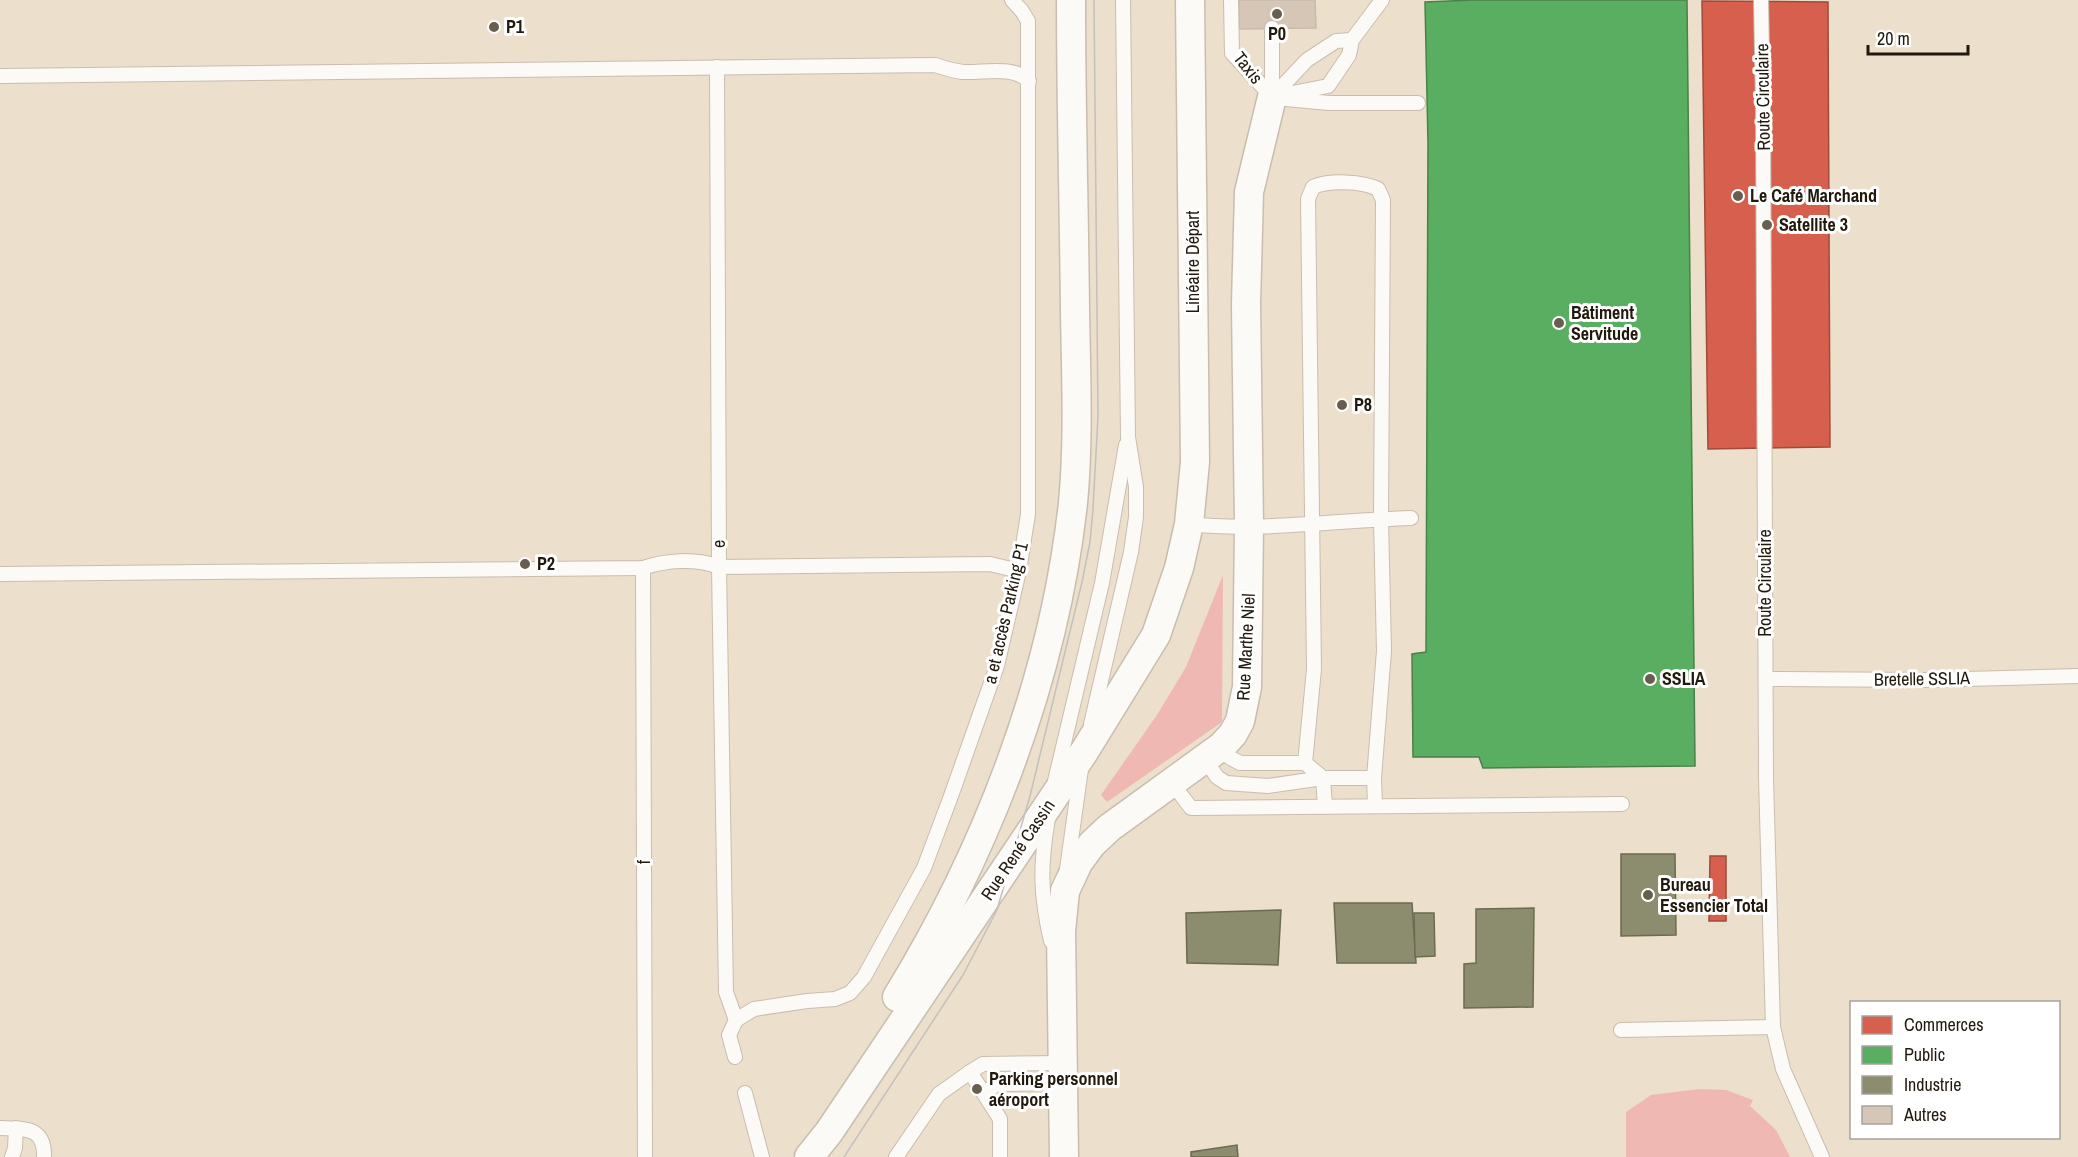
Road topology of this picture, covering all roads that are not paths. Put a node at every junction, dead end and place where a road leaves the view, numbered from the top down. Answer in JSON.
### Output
{"nodes":[{"id":1,"x":1012,"y":0,"type":"edge"},
{"id":2,"x":1124,"y":0,"type":"edge"},
{"id":3,"x":1190,"y":0,"type":"edge"},
{"id":4,"x":1231,"y":0,"type":"edge"},
{"id":5,"x":1382,"y":0,"type":"edge"},
{"id":6,"x":1761,"y":0,"type":"edge"},
{"id":7,"x":1067,"y":4,"type":"edge"},
{"id":8,"x":1272,"y":28,"type":"dead end"},
{"id":9,"x":1352,"y":40,"type":"junction"},
{"id":10,"x":717,"y":67,"type":"junction"},
{"id":11,"x":0,"y":76,"type":"edge"},
{"id":12,"x":1029,"y":81,"type":"junction"},
{"id":13,"x":1272,"y":97,"type":"junction"},
{"id":14,"x":1419,"y":103,"type":"dead end"},
{"id":15,"x":1128,"y":437,"type":"junction"},
{"id":16,"x":1411,"y":518,"type":"dead end"},
{"id":17,"x":1381,"y":519,"type":"junction"},
{"id":18,"x":1311,"y":523,"type":"junction"},
{"id":19,"x":1189,"y":524,"type":"junction"},
{"id":20,"x":1249,"y":525,"type":"junction"},
{"id":21,"x":719,"y":567,"type":"junction"},
{"id":22,"x":643,"y":568,"type":"junction"},
{"id":23,"x":1019,"y":571,"type":"junction"},
{"id":24,"x":0,"y":574,"type":"edge"},
{"id":25,"x":2078,"y":676,"type":"edge"},
{"id":26,"x":1766,"y":679,"type":"junction"},
{"id":27,"x":1084,"y":752,"type":"junction"},
{"id":28,"x":1213,"y":752,"type":"junction"},
{"id":29,"x":1305,"y":763,"type":"junction"},
{"id":30,"x":1323,"y":778,"type":"junction"},
{"id":31,"x":1374,"y":778,"type":"junction"},
{"id":32,"x":1172,"y":783,"type":"junction"},
{"id":33,"x":1050,"y":803,"type":"junction"},
{"id":34,"x":1622,"y":804,"type":"dead end"},
{"id":35,"x":1375,"y":805,"type":"junction"},
{"id":36,"x":1325,"y":806,"type":"junction"},
{"id":37,"x":1065,"y":891,"type":"junction"},
{"id":38,"x":1062,"y":985,"type":"junction"},
{"id":39,"x":736,"y":1020,"type":"junction"},
{"id":40,"x":1773,"y":1027,"type":"junction"},
{"id":41,"x":1621,"y":1030,"type":"dead end"},
{"id":42,"x":735,"y":1057,"type":"dead end"},
{"id":43,"x":970,"y":1072,"type":"junction"},
{"id":44,"x":1063,"y":1073,"type":"junction"},
{"id":45,"x":745,"y":1093,"type":"dead end"},
{"id":46,"x":984,"y":1093,"type":"junction"},
{"id":47,"x":0,"y":1128,"type":"edge"},
{"id":48,"x":16,"y":1128,"type":"junction"},
{"id":49,"x":12,"y":1157,"type":"edge"},
{"id":50,"x":44,"y":1157,"type":"edge"},
{"id":51,"x":645,"y":1157,"type":"edge"},
{"id":52,"x":762,"y":1157,"type":"edge"},
{"id":53,"x":798,"y":1157,"type":"edge"},
{"id":54,"x":809,"y":1157,"type":"edge"},
{"id":55,"x":896,"y":1157,"type":"edge"},
{"id":56,"x":1000,"y":1157,"type":"edge"},
{"id":57,"x":1064,"y":1157,"type":"edge"},
{"id":58,"x":1822,"y":1157,"type":"edge"}],
"edges":[{"from":1,"to":12,"type":"lane","name":"a et accès Parking P1"},
{"from":2,"to":15,"type":"lane"},
{"from":3,"to":19,"type":"street","name":"Linéaire Départ"},
{"from":4,"to":13,"type":"lane","name":"Taxis"},
{"from":5,"to":9,"type":"lane"},
{"from":6,"to":26,"type":"lane","name":"Route Circulaire"},
{"from":7,"to":53,"type":"street"},
{"from":8,"to":13,"type":"lane"},
{"from":9,"to":13,"type":"lane"},
{"from":9,"to":13,"type":"lane"},
{"from":10,"to":11,"type":"lane"},
{"from":10,"to":12,"type":"lane"},
{"from":10,"to":21,"type":"lane","name":"e"},
{"from":12,"to":23,"type":"lane","name":"a et accès Parking P1"},
{"from":13,"to":14,"type":"lane"},
{"from":13,"to":20,"type":"street","name":"Rue Marthe Niel"},
{"from":15,"to":27,"type":"lane"},
{"from":15,"to":33,"type":"lane"},
{"from":16,"to":17,"type":"lane"},
{"from":17,"to":18,"type":"lane"},
{"from":17,"to":18,"type":"lane"},
{"from":17,"to":31,"type":"lane"},
{"from":18,"to":20,"type":"lane"},
{"from":18,"to":29,"type":"lane"},
{"from":19,"to":20,"type":"lane"},
{"from":19,"to":27,"type":"street","name":"Rue René Cassin"},
{"from":20,"to":28,"type":"street","name":"Rue Marthe Niel"},
{"from":21,"to":22,"type":"lane"},
{"from":21,"to":23,"type":"lane"},
{"from":21,"to":39,"type":"lane","name":"e"},
{"from":22,"to":24,"type":"lane"},
{"from":22,"to":51,"type":"lane","name":"f"},
{"from":23,"to":39,"type":"lane","name":"a et accès Parking P1"},
{"from":25,"to":26,"type":"lane","name":"Bretelle SSLIA"},
{"from":26,"to":40,"type":"lane","name":"Route Circulaire"},
{"from":27,"to":33,"type":"street","name":"Rue René Cassin"},
{"from":27,"to":37,"type":"lane"},
{"from":28,"to":29,"type":"lane"},
{"from":28,"to":30,"type":"lane"},
{"from":28,"to":32,"type":"street","name":"Rue Marthe Niel"},
{"from":29,"to":30,"type":"lane"},
{"from":30,"to":31,"type":"lane"},
{"from":30,"to":36,"type":"lane"},
{"from":31,"to":35,"type":"lane"},
{"from":32,"to":36,"type":"lane"},
{"from":32,"to":37,"type":"street","name":"Rue Marthe Niel"},
{"from":33,"to":38,"type":"lane"},
{"from":33,"to":54,"type":"street","name":"Rue René Cassin"},
{"from":34,"to":35,"type":"lane"},
{"from":35,"to":36,"type":"lane"},
{"from":37,"to":38,"type":"street","name":"Rue Marthe Niel"},
{"from":38,"to":44,"type":"street","name":"Rue Marthe Niel"},
{"from":39,"to":42,"type":"lane"},
{"from":40,"to":41,"type":"lane"},
{"from":40,"to":58,"type":"lane","name":"Route Circulaire"},
{"from":43,"to":44,"type":"lane"},
{"from":43,"to":46,"type":"lane"},
{"from":43,"to":55,"type":"lane"},
{"from":44,"to":46,"type":"lane"},
{"from":44,"to":57,"type":"street","name":"Rue Marthe Niel"},
{"from":45,"to":52,"type":"lane"},
{"from":46,"to":56,"type":"lane"},
{"from":47,"to":48,"type":"lane"},
{"from":48,"to":49,"type":"lane"},
{"from":48,"to":50,"type":"lane"}]}
